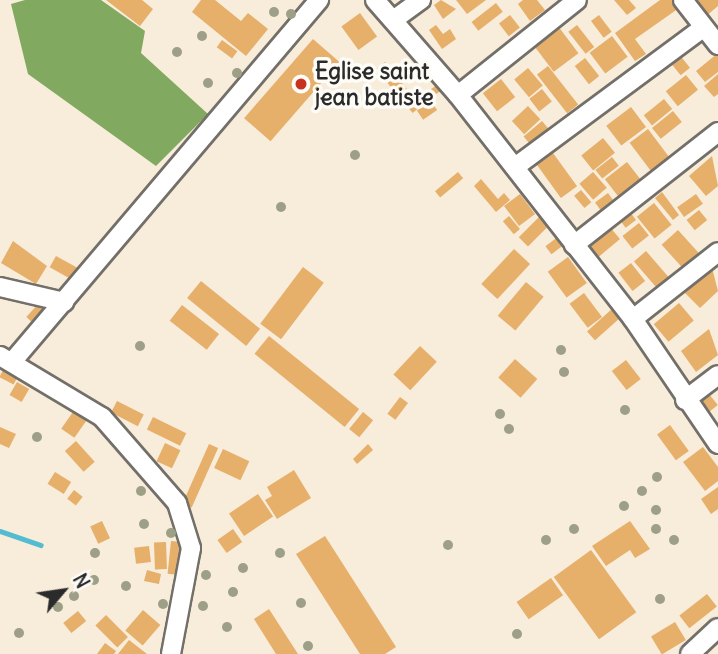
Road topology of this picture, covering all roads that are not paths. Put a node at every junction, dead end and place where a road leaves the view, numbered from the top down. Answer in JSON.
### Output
{"nodes":[{"id":1,"x":318,"y":0,"type":"edge"},
{"id":2,"x":375,"y":0,"type":"edge"},
{"id":3,"x":421,"y":0,"type":"edge"},
{"id":4,"x":577,"y":0,"type":"edge"},
{"id":5,"x":683,"y":0,"type":"edge"},
{"id":6,"x":396,"y":18,"type":"junction"},
{"id":7,"x":703,"y":28,"type":"junction"},
{"id":8,"x":718,"y":45,"type":"edge"},
{"id":9,"x":458,"y":95,"type":"junction"},
{"id":10,"x":718,"y":132,"type":"edge"},
{"id":11,"x":515,"y":167,"type":"junction"},
{"id":12,"x":574,"y":245,"type":"junction"},
{"id":13,"x":718,"y":252,"type":"edge"},
{"id":14,"x":0,"y":287,"type":"edge"},
{"id":15,"x":64,"y":302,"type":"junction"},
{"id":16,"x":633,"y":319,"type":"junction"},
{"id":17,"x":6,"y":359,"type":"edge"},
{"id":18,"x":718,"y":374,"type":"edge"},
{"id":19,"x":685,"y":400,"type":"junction"},
{"id":20,"x":718,"y":444,"type":"edge"},
{"id":21,"x":718,"y":628,"type":"edge"},
{"id":22,"x":171,"y":654,"type":"edge"},
{"id":23,"x":690,"y":654,"type":"edge"}],
"edges":[{"from":1,"to":15,"type":"street"},
{"from":2,"to":6,"type":"street"},
{"from":3,"to":6,"type":"street"},
{"from":4,"to":9,"type":"street"},
{"from":5,"to":7,"type":"street"},
{"from":6,"to":9,"type":"street"},
{"from":7,"to":8,"type":"street"},
{"from":7,"to":11,"type":"street"},
{"from":9,"to":11,"type":"street"},
{"from":10,"to":12,"type":"street"},
{"from":11,"to":12,"type":"street"},
{"from":12,"to":16,"type":"street"},
{"from":13,"to":16,"type":"street"},
{"from":14,"to":15,"type":"street"},
{"from":15,"to":17,"type":"street"},
{"from":16,"to":19,"type":"street"},
{"from":17,"to":22,"type":"street"},
{"from":18,"to":19,"type":"street"},
{"from":19,"to":20,"type":"street"},
{"from":21,"to":23,"type":"street"}]}
